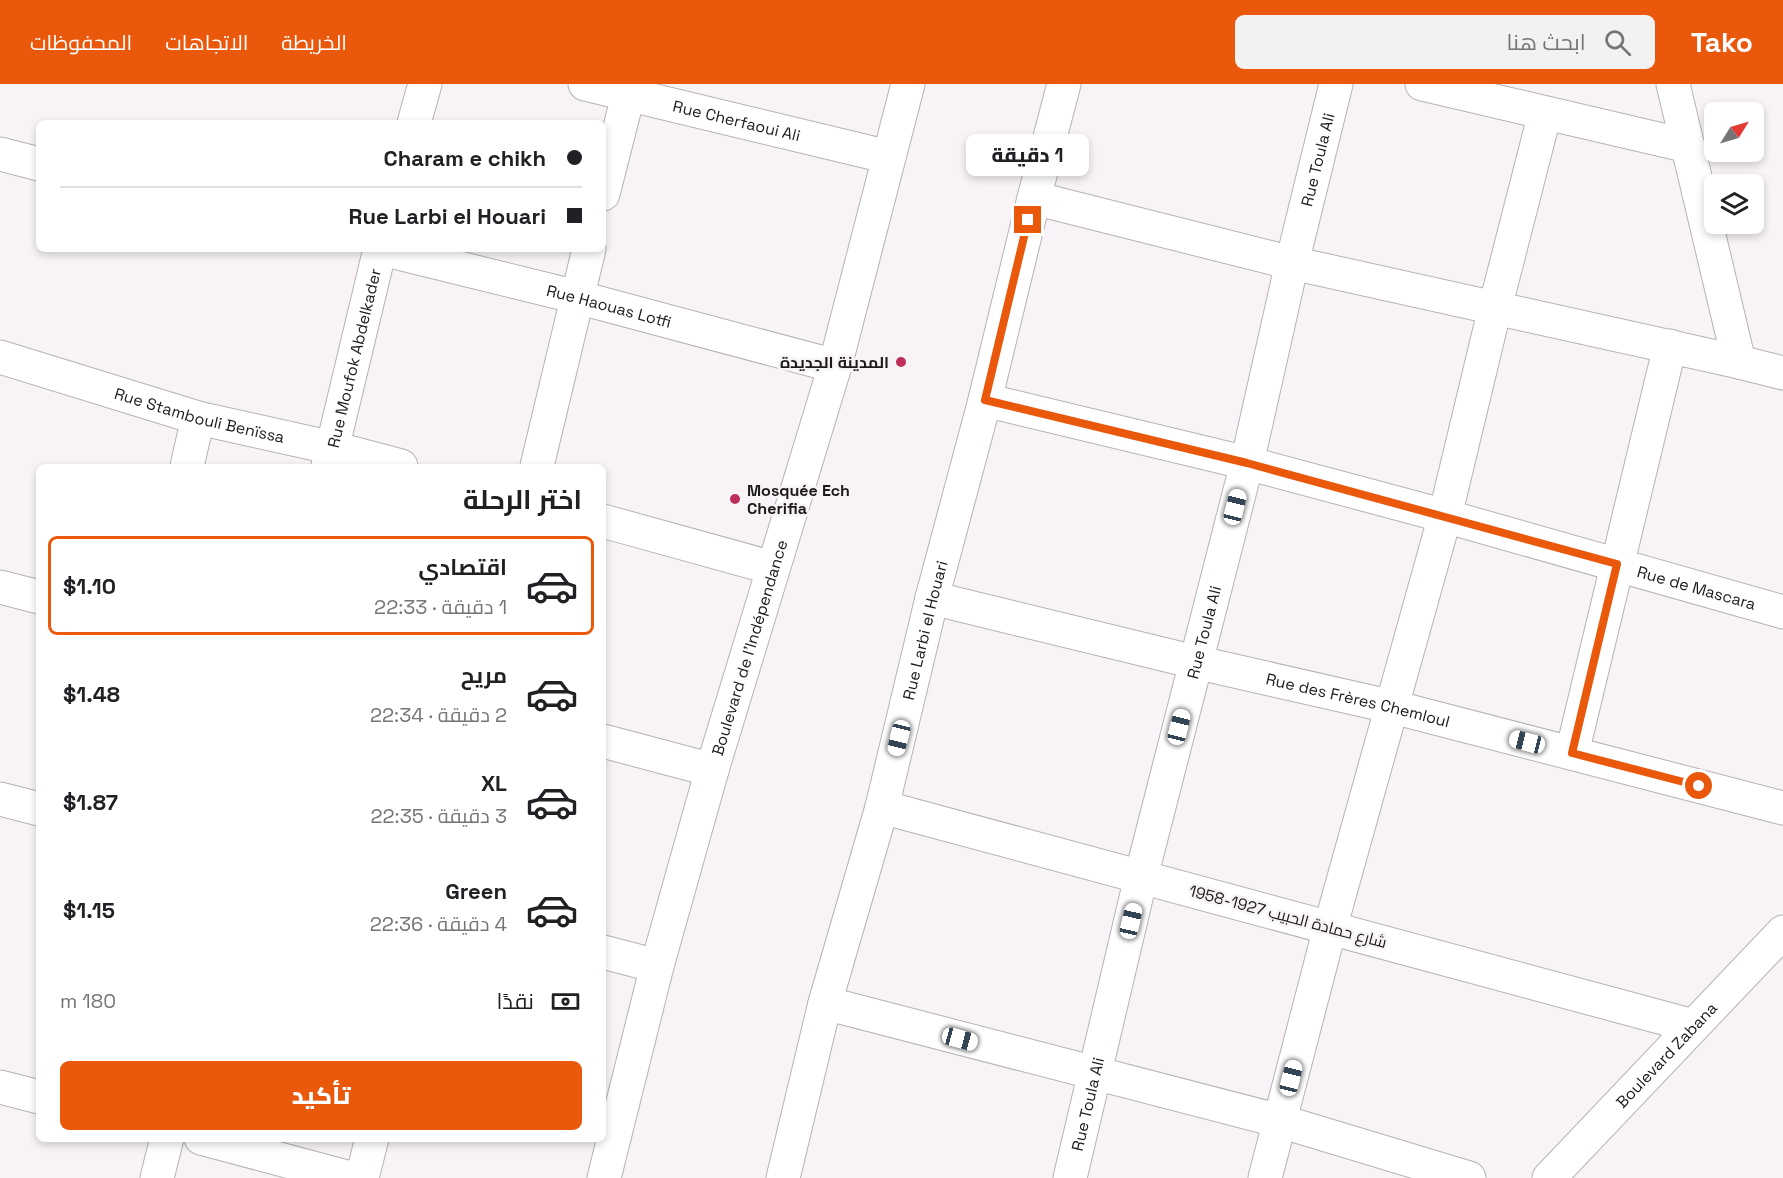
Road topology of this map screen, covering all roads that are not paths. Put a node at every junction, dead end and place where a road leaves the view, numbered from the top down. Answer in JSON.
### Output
{"nodes":[{"id":1,"x":425,"y":84,"type":"edge"},
{"id":2,"x":585,"y":84,"type":"edge"},
{"id":3,"x":908,"y":84,"type":"edge"},
{"id":4,"x":1064,"y":84,"type":"edge"},
{"id":5,"x":1336,"y":84,"type":"edge"},
{"id":6,"x":1422,"y":84,"type":"edge"},
{"id":7,"x":1673,"y":84,"type":"edge"},
{"id":8,"x":629,"y":89,"type":"edge"},
{"id":9,"x":1545,"y":113,"type":"junction"},
{"id":10,"x":415,"y":120,"type":"edge"},
{"id":11,"x":1688,"y":146,"type":"junction"},
{"id":12,"x":0,"y":154,"type":"edge"},
{"id":13,"x":889,"y":157,"type":"junction"},
{"id":14,"x":36,"y":163,"type":"edge"},
{"id":15,"x":606,"y":182,"type":"edge"},
{"id":16,"x":1034,"y":198,"type":"junction"},
{"id":17,"x":380,"y":252,"type":"edge"},
{"id":18,"x":393,"y":252,"type":"edge"},
{"id":19,"x":588,"y":252,"type":"edge"},
{"id":20,"x":1292,"y":263,"type":"junction"},
{"id":21,"x":577,"y":297,"type":"junction"},
{"id":22,"x":1495,"y":308,"type":"junction"},
{"id":23,"x":1670,"y":346,"type":"junction"},
{"id":24,"x":0,"y":357,"type":"edge"},
{"id":25,"x":1739,"y":362,"type":"junction"},
{"id":26,"x":835,"y":366,"type":"junction"},
{"id":27,"x":1783,"y":373,"type":"edge"},
{"id":28,"x":985,"y":400,"type":"junction"},
{"id":29,"x":198,"y":418,"type":"junction"},
{"id":30,"x":330,"y":457,"type":"edge"},
{"id":31,"x":1247,"y":463,"type":"junction"},
{"id":32,"x":187,"y":464,"type":"edge"},
{"id":33,"x":385,"y":464,"type":"edge"},
{"id":34,"x":537,"y":464,"type":"edge"},
{"id":35,"x":1445,"y":516,"type":"junction"},
{"id":36,"x":606,"y":522,"type":"edge"},
{"id":37,"x":1617,"y":564,"type":"junction"},
{"id":38,"x":773,"y":568,"type":"junction"},
{"id":39,"x":0,"y":587,"type":"edge"},
{"id":40,"x":36,"y":596,"type":"edge"},
{"id":41,"x":932,"y":598,"type":"junction"},
{"id":42,"x":1783,"y":612,"type":"edge"},
{"id":43,"x":1195,"y":663,"type":"junction"},
{"id":44,"x":1393,"y":707,"type":"junction"},
{"id":45,"x":606,"y":742,"type":"edge"},
{"id":46,"x":1572,"y":753,"type":"junction"},
{"id":47,"x":712,"y":770,"type":"junction"},
{"id":48,"x":0,"y":799,"type":"edge"},
{"id":49,"x":882,"y":807,"type":"junction"},
{"id":50,"x":36,"y":808,"type":"edge"},
{"id":51,"x":1783,"y":808,"type":"edge"},
{"id":52,"x":1141,"y":877,"type":"junction"},
{"id":53,"x":1330,"y":928,"type":"junction"},
{"id":54,"x":1783,"y":932,"type":"edge"},
{"id":55,"x":606,"y":953,"type":"edge"},
{"id":56,"x":657,"y":966,"type":"junction"},
{"id":57,"x":825,"y":1003,"type":"junction"},
{"id":58,"x":1693,"y":1026,"type":"junction"},
{"id":59,"x":1095,"y":1074,"type":"junction"},
{"id":60,"x":0,"y":1087,"type":"edge"},
{"id":61,"x":36,"y":1096,"type":"edge"},
{"id":62,"x":1280,"y":1121,"type":"junction"},
{"id":63,"x":166,"y":1142,"type":"edge"},
{"id":64,"x":216,"y":1142,"type":"edge"},
{"id":65,"x":371,"y":1142,"type":"edge"},
{"id":66,"x":157,"y":1178,"type":"edge"},
{"id":67,"x":350,"y":1178,"type":"edge"},
{"id":68,"x":362,"y":1178,"type":"edge"},
{"id":69,"x":604,"y":1178,"type":"edge"},
{"id":70,"x":783,"y":1178,"type":"edge"},
{"id":71,"x":1070,"y":1178,"type":"edge"},
{"id":72,"x":1265,"y":1178,"type":"edge"},
{"id":73,"x":1468,"y":1178,"type":"edge"},
{"id":74,"x":1549,"y":1178,"type":"edge"}],
"edges":[{"from":1,"to":10,"type":"street"},
{"from":2,"to":8,"type":"street","name":"Rue Cherfaoui Ali"},
{"from":3,"to":13,"type":"street","name":"Boulevard de l'Indépendance"},
{"from":4,"to":16,"type":"street","name":"Rue Larbi el Houari"},
{"from":5,"to":20,"type":"street","name":"Rue Toula Ali"},
{"from":6,"to":9,"type":"street"},
{"from":7,"to":11,"type":"street"},
{"from":8,"to":13,"type":"street","name":"Rue Cherfaoui Ali"},
{"from":8,"to":15,"type":"street"},
{"from":9,"to":11,"type":"street"},
{"from":9,"to":22,"type":"street"},
{"from":11,"to":25,"type":"street"},
{"from":12,"to":14,"type":"street"},
{"from":13,"to":26,"type":"street","name":"Boulevard de l'Indépendance"},
{"from":16,"to":20,"type":"street"},
{"from":16,"to":28,"type":"street","name":"Rue Larbi el Houari"},
{"from":17,"to":30,"type":"street","name":"Rue Moufok Abdelkader"},
{"from":18,"to":21,"type":"street","name":"Rue Haouas Lotfi"},
{"from":19,"to":21,"type":"street"},
{"from":20,"to":22,"type":"street"},
{"from":20,"to":31,"type":"street","name":"Rue Toula Ali"},
{"from":21,"to":26,"type":"street","name":"Rue Haouas Lotfi"},
{"from":21,"to":34,"type":"street"},
{"from":22,"to":23,"type":"street"},
{"from":22,"to":35,"type":"street"},
{"from":23,"to":25,"type":"street"},
{"from":23,"to":37,"type":"street"},
{"from":24,"to":29,"type":"street","name":"Rue Stambouli Benïssa"},
{"from":25,"to":27,"type":"street"},
{"from":26,"to":38,"type":"street","name":"Boulevard de l'Indépendance"},
{"from":28,"to":31,"type":"street","name":"Rue de Mascara"},
{"from":28,"to":41,"type":"street","name":"Rue Larbi el Houari"},
{"from":29,"to":30,"type":"street","name":"Rue Stambouli Benïssa"},
{"from":29,"to":32,"type":"street"},
{"from":30,"to":33,"type":"street","name":"Rue Stambouli Benïssa"},
{"from":31,"to":35,"type":"street","name":"Rue de Mascara"},
{"from":31,"to":43,"type":"street","name":"Rue Toula Ali"},
{"from":35,"to":37,"type":"street","name":"Rue de Mascara"},
{"from":35,"to":44,"type":"street"},
{"from":36,"to":38,"type":"street"},
{"from":37,"to":42,"type":"street","name":"Rue de Mascara"},
{"from":37,"to":46,"type":"street"},
{"from":38,"to":47,"type":"street","name":"Boulevard de l'Indépendance"},
{"from":39,"to":40,"type":"street"},
{"from":41,"to":43,"type":"street","name":"Rue des Frères Chemloul"},
{"from":41,"to":49,"type":"street","name":"Rue Larbi el Houari"},
{"from":43,"to":44,"type":"street","name":"Rue des Frères Chemloul"},
{"from":43,"to":52,"type":"street","name":"Rue Toula Ali"},
{"from":44,"to":46,"type":"street","name":"Rue des Frères Chemloul"},
{"from":44,"to":53,"type":"street"},
{"from":45,"to":47,"type":"street"},
{"from":46,"to":51,"type":"street","name":"Rue des Frères Chemloul"},
{"from":47,"to":56,"type":"street","name":"Boulevard de l'Indépendance"},
{"from":48,"to":50,"type":"street"},
{"from":49,"to":52,"type":"street","name":"شارع حمادة الحبيب 1927-1958"},
{"from":49,"to":57,"type":"street","name":"Rue Larbi el Houari"},
{"from":52,"to":53,"type":"street","name":"شارع حمادة الحبيب 1927-1958"},
{"from":52,"to":59,"type":"street","name":"Rue Toula Ali"},
{"from":53,"to":58,"type":"street","name":"شارع حمادة الحبيب 1927-1958"},
{"from":53,"to":62,"type":"street"},
{"from":54,"to":58,"type":"street","name":"Boulevard Zabana"},
{"from":55,"to":56,"type":"street"},
{"from":56,"to":69,"type":"street","name":"Boulevard de l'Indépendance"},
{"from":57,"to":59,"type":"street"},
{"from":57,"to":70,"type":"street","name":"Rue Larbi el Houari"},
{"from":58,"to":74,"type":"street","name":"Boulevard Zabana"},
{"from":59,"to":62,"type":"street"},
{"from":59,"to":71,"type":"street","name":"Rue Toula Ali"},
{"from":60,"to":61,"type":"street"},
{"from":62,"to":72,"type":"street"},
{"from":62,"to":73,"type":"street"},
{"from":63,"to":66,"type":"street"},
{"from":64,"to":67,"type":"street"},
{"from":65,"to":68,"type":"street"}]}
